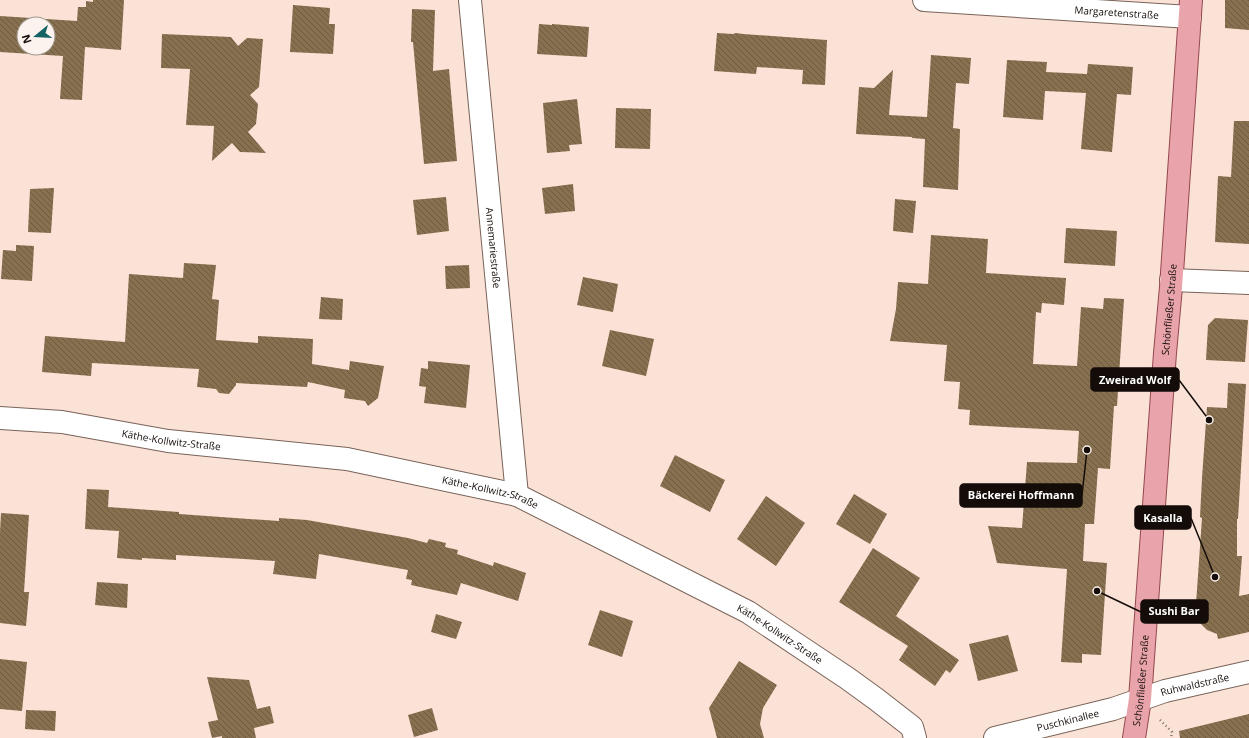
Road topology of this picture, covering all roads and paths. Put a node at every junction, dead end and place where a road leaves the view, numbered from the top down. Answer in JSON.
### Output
{"nodes":[{"id":1,"x":470,"y":0,"type":"edge"},
{"id":2,"x":924,"y":0,"type":"edge"},
{"id":3,"x":1191,"y":9,"type":"edge"},
{"id":4,"x":1171,"y":280,"type":"junction"},
{"id":5,"x":1249,"y":283,"type":"edge"},
{"id":6,"x":0,"y":418,"type":"edge"},
{"id":7,"x":517,"y":495,"type":"junction"},
{"id":8,"x":1249,"y":672,"type":"edge"},
{"id":9,"x":1140,"y":699,"type":"junction"},
{"id":10,"x":1160,"y":720,"type":"dead end"},
{"id":11,"x":915,"y":738,"type":"edge"},
{"id":12,"x":995,"y":738,"type":"edge"},
{"id":13,"x":1134,"y":738,"type":"edge"},
{"id":14,"x":1172,"y":738,"type":"edge"}],
"edges":[{"from":1,"to":7,"type":"street","name":"Annemariestraße"},
{"from":2,"to":3,"type":"street","name":"Margaretenstraße"},
{"from":3,"to":4,"type":"main road","name":"Schönfließer Straße"},
{"from":4,"to":5,"type":"street"},
{"from":4,"to":9,"type":"main road","name":"Schönfließer Straße"},
{"from":6,"to":7,"type":"street","name":"Käthe-Kollwitz-Straße"},
{"from":7,"to":11,"type":"street","name":"Käthe-Kollwitz-Straße"},
{"from":8,"to":9,"type":"street","name":"Ruhwaldstraße"},
{"from":9,"to":12,"type":"street","name":"Puschkinallee"},
{"from":9,"to":13,"type":"main road","name":"Schönfließer Straße"},
{"from":10,"to":14,"type":"path"}]}
